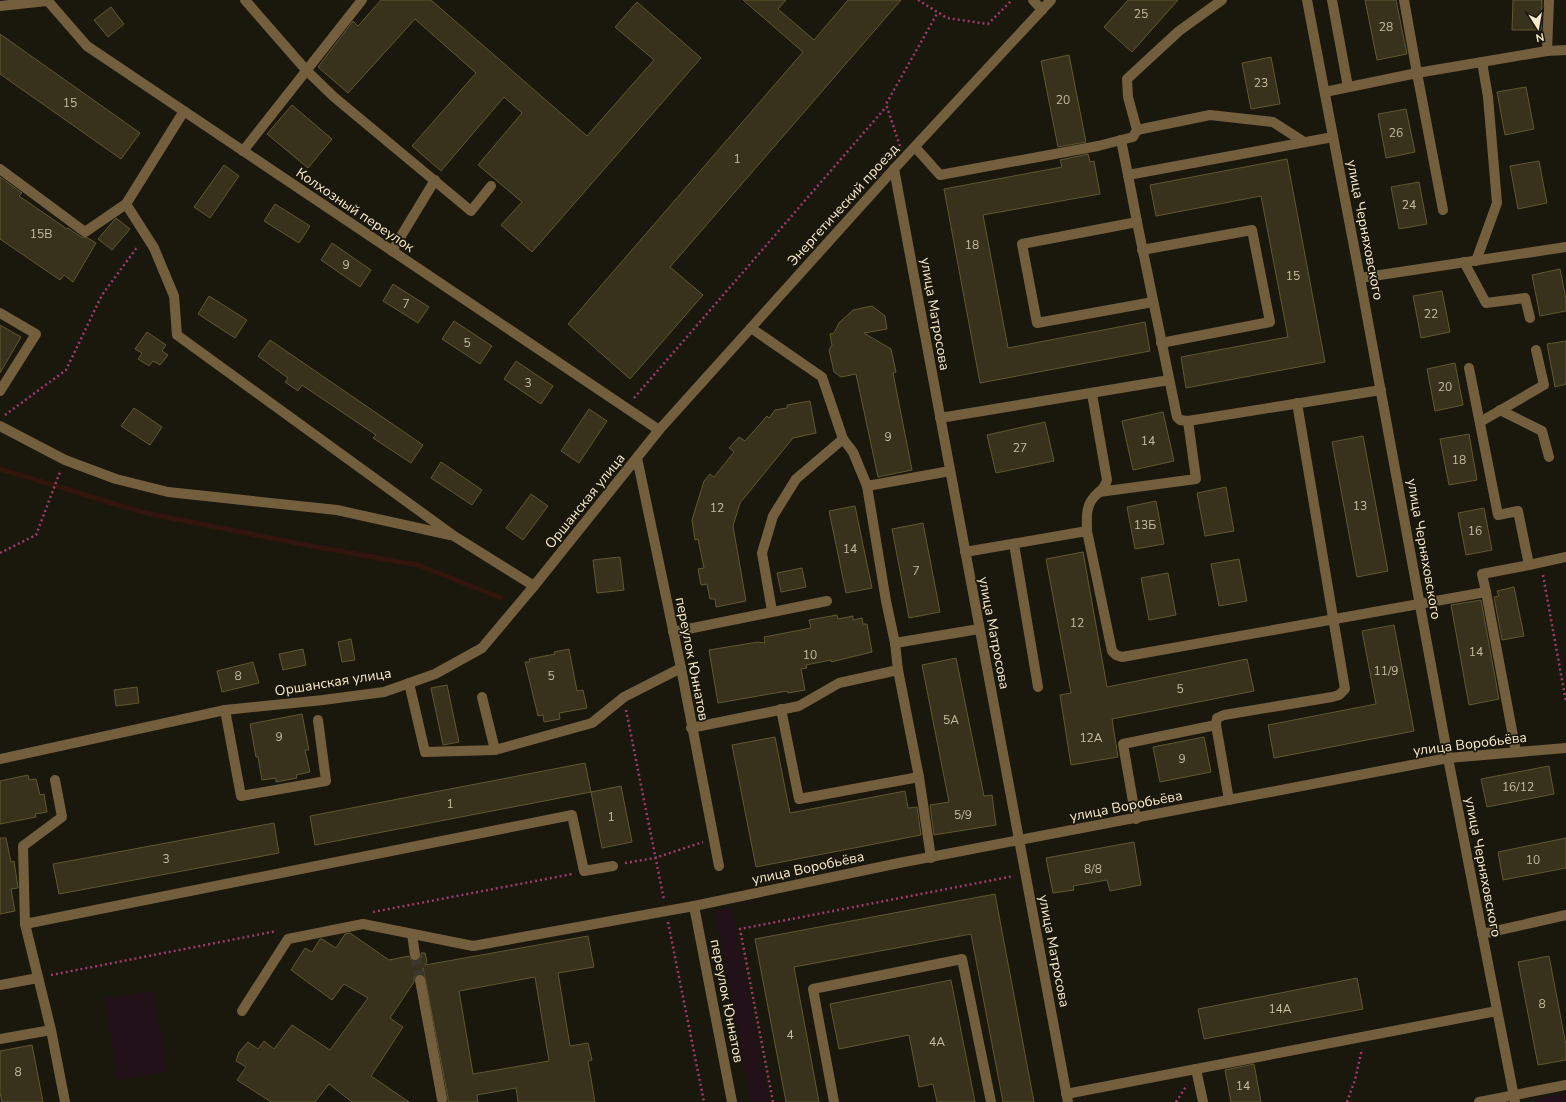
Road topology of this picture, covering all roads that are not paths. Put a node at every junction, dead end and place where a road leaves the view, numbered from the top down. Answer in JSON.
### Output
{"nodes":[{"id":1,"x":245,"y":0,"type":"edge"},
{"id":2,"x":362,"y":0,"type":"edge"},
{"id":3,"x":1033,"y":0,"type":"edge"},
{"id":4,"x":1051,"y":0,"type":"edge"},
{"id":5,"x":1222,"y":0,"type":"edge"},
{"id":6,"x":1307,"y":0,"type":"edge"},
{"id":7,"x":1332,"y":0,"type":"edge"},
{"id":8,"x":1404,"y":0,"type":"edge"},
{"id":9,"x":1549,"y":0,"type":"edge"},
{"id":10,"x":47,"y":1,"type":"edge"},
{"id":11,"x":0,"y":6,"type":"edge"},
{"id":12,"x":1042,"y":10,"type":"junction"},
{"id":13,"x":1566,"y":50,"type":"edge"},
{"id":14,"x":1546,"y":51,"type":"junction"},
{"id":15,"x":1482,"y":62,"type":"junction"},
{"id":16,"x":306,"y":70,"type":"junction"},
{"id":17,"x":1417,"y":72,"type":"junction"},
{"id":18,"x":1348,"y":87,"type":"junction"},
{"id":19,"x":1325,"y":92,"type":"junction"},
{"id":20,"x":184,"y":111,"type":"junction"},
{"id":21,"x":1137,"y":130,"type":"junction"},
{"id":22,"x":1333,"y":137,"type":"junction"},
{"id":23,"x":1121,"y":140,"type":"junction"},
{"id":24,"x":1304,"y":142,"type":"junction"},
{"id":25,"x":915,"y":147,"type":"junction"},
{"id":26,"x":243,"y":151,"type":"junction"},
{"id":27,"x":0,"y":169,"type":"edge"},
{"id":28,"x":894,"y":169,"type":"junction"},
{"id":29,"x":1128,"y":175,"type":"junction"},
{"id":30,"x":435,"y":180,"type":"junction"},
{"id":31,"x":491,"y":186,"type":"dead end"},
{"id":32,"x":126,"y":204,"type":"junction"},
{"id":33,"x":1442,"y":210,"type":"dead end"},
{"id":34,"x":1137,"y":222,"type":"junction"},
{"id":35,"x":1566,"y":247,"type":"edge"},
{"id":36,"x":1142,"y":250,"type":"junction"},
{"id":37,"x":392,"y":251,"type":"junction"},
{"id":38,"x":1476,"y":261,"type":"junction"},
{"id":39,"x":1464,"y":262,"type":"junction"},
{"id":40,"x":1360,"y":278,"type":"junction"},
{"id":41,"x":1153,"y":302,"type":"junction"},
{"id":42,"x":0,"y":313,"type":"edge"},
{"id":43,"x":1530,"y":318,"type":"dead end"},
{"id":44,"x":751,"y":328,"type":"junction"},
{"id":45,"x":1161,"y":343,"type":"junction"},
{"id":46,"x":1536,"y":350,"type":"dead end"},
{"id":47,"x":1469,"y":368,"type":"dead end"},
{"id":48,"x":1169,"y":380,"type":"junction"},
{"id":49,"x":1380,"y":390,"type":"junction"},
{"id":50,"x":0,"y":391,"type":"edge"},
{"id":51,"x":1092,"y":394,"type":"junction"},
{"id":52,"x":1297,"y":403,"type":"junction"},
{"id":53,"x":1500,"y":410,"type":"junction"},
{"id":54,"x":940,"y":418,"type":"junction"},
{"id":55,"x":1188,"y":421,"type":"junction"},
{"id":56,"x":1480,"y":422,"type":"junction"},
{"id":57,"x":0,"y":426,"type":"edge"},
{"id":58,"x":659,"y":430,"type":"junction"},
{"id":59,"x":844,"y":439,"type":"junction"},
{"id":60,"x":1549,"y":457,"type":"dead end"},
{"id":61,"x":637,"y":458,"type":"junction"},
{"id":62,"x":950,"y":471,"type":"junction"},
{"id":63,"x":867,"y":486,"type":"junction"},
{"id":64,"x":1099,"y":492,"type":"junction"},
{"id":65,"x":1087,"y":531,"type":"junction"},
{"id":66,"x":454,"y":536,"type":"junction"},
{"id":67,"x":1014,"y":544,"type":"junction"},
{"id":68,"x":965,"y":552,"type":"junction"},
{"id":69,"x":1566,"y":557,"type":"edge"},
{"id":70,"x":1529,"y":564,"type":"junction"},
{"id":71,"x":534,"y":586,"type":"junction"},
{"id":72,"x":1486,"y":592,"type":"junction"},
{"id":73,"x":827,"y":601,"type":"dead end"},
{"id":74,"x":1419,"y":603,"type":"junction"},
{"id":75,"x":772,"y":611,"type":"junction"},
{"id":76,"x":1334,"y":619,"type":"junction"},
{"id":77,"x":979,"y":629,"type":"junction"},
{"id":78,"x":673,"y":632,"type":"junction"},
{"id":79,"x":895,"y":643,"type":"junction"},
{"id":80,"x":681,"y":668,"type":"junction"},
{"id":81,"x":898,"y":670,"type":"junction"},
{"id":82,"x":409,"y":683,"type":"junction"},
{"id":83,"x":1038,"y":687,"type":"dead end"},
{"id":84,"x":482,"y":697,"type":"dead end"},
{"id":85,"x":781,"y":709,"type":"junction"},
{"id":86,"x":225,"y":710,"type":"junction"},
{"id":87,"x":318,"y":720,"type":"dead end"},
{"id":88,"x":1216,"y":725,"type":"junction"},
{"id":89,"x":691,"y":728,"type":"junction"},
{"id":90,"x":1566,"y":748,"type":"edge"},
{"id":91,"x":495,"y":750,"type":"junction"},
{"id":92,"x":1516,"y":752,"type":"junction"},
{"id":93,"x":1448,"y":758,"type":"junction"},
{"id":94,"x":0,"y":760,"type":"edge"},
{"id":95,"x":919,"y":777,"type":"junction"},
{"id":96,"x":54,"y":780,"type":"dead end"},
{"id":97,"x":1229,"y":800,"type":"junction"},
{"id":98,"x":1136,"y":819,"type":"junction"},
{"id":99,"x":1019,"y":841,"type":"junction"},
{"id":100,"x":931,"y":858,"type":"junction"},
{"id":101,"x":613,"y":866,"type":"road end"},
{"id":102,"x":719,"y":866,"type":"dead end"},
{"id":103,"x":694,"y":906,"type":"junction"},
{"id":104,"x":1566,"y":914,"type":"edge"},
{"id":105,"x":25,"y":924,"type":"junction"},
{"id":106,"x":412,"y":934,"type":"junction"},
{"id":107,"x":1482,"y":934,"type":"junction"},
{"id":108,"x":415,"y":955,"type":"tunnel mouth"},
{"id":109,"x":38,"y":978,"type":"junction"},
{"id":110,"x":420,"y":980,"type":"tunnel mouth"},
{"id":111,"x":0,"y":985,"type":"edge"},
{"id":112,"x":242,"y":1011,"type":"dead end"},
{"id":113,"x":1497,"y":1011,"type":"junction"},
{"id":114,"x":51,"y":1030,"type":"junction"},
{"id":115,"x":0,"y":1039,"type":"edge"},
{"id":116,"x":1196,"y":1069,"type":"junction"},
{"id":117,"x":1566,"y":1085,"type":"edge"},
{"id":118,"x":1067,"y":1098,"type":"edge"},
{"id":119,"x":442,"y":1099,"type":"dead end"},
{"id":120,"x":1514,"y":1099,"type":"edge"},
{"id":121,"x":65,"y":1102,"type":"edge"},
{"id":122,"x":732,"y":1102,"type":"edge"},
{"id":123,"x":834,"y":1102,"type":"edge"},
{"id":124,"x":991,"y":1102,"type":"edge"},
{"id":125,"x":1203,"y":1102,"type":"edge"},
{"id":126,"x":1479,"y":1102,"type":"edge"}],
"edges":[{"from":1,"to":16,"type":"street"},
{"from":2,"to":16,"type":"street"},
{"from":3,"to":12,"type":"street"},
{"from":4,"to":12,"type":"street","name":"Энергетический проезд"},
{"from":5,"to":21,"type":"street"},
{"from":6,"to":19,"type":"street","name":"улица Черняховского"},
{"from":7,"to":18,"type":"street"},
{"from":8,"to":17,"type":"street"},
{"from":9,"to":14,"type":"street"},
{"from":10,"to":11,"type":"street"},
{"from":10,"to":20,"type":"street","name":"Колхозный переулок"},
{"from":12,"to":25,"type":"street","name":"Энергетический проезд"},
{"from":13,"to":14,"type":"street"},
{"from":14,"to":15,"type":"street"},
{"from":15,"to":17,"type":"street"},
{"from":15,"to":38,"type":"street"},
{"from":16,"to":26,"type":"street"},
{"from":16,"to":30,"type":"street"},
{"from":17,"to":18,"type":"street"},
{"from":17,"to":33,"type":"street"},
{"from":18,"to":19,"type":"street"},
{"from":19,"to":22,"type":"street","name":"улица Черняховского"},
{"from":20,"to":26,"type":"street","name":"Колхозный переулок"},
{"from":20,"to":32,"type":"street"},
{"from":21,"to":23,"type":"street"},
{"from":21,"to":24,"type":"street"},
{"from":22,"to":24,"type":"street"},
{"from":22,"to":40,"type":"street","name":"улица Черняховского"},
{"from":23,"to":25,"type":"street"},
{"from":23,"to":29,"type":"street"},
{"from":24,"to":29,"type":"street"},
{"from":25,"to":28,"type":"street","name":"Энергетический проезд"},
{"from":26,"to":37,"type":"street","name":"Колхозный переулок"},
{"from":27,"to":32,"type":"street"},
{"from":28,"to":44,"type":"street","name":"Энергетический проезд"},
{"from":28,"to":54,"type":"street","name":"улица Матросова"},
{"from":29,"to":34,"type":"street"},
{"from":30,"to":31,"type":"street"},
{"from":30,"to":37,"type":"street"},
{"from":32,"to":66,"type":"street"},
{"from":34,"to":36,"type":"street"},
{"from":34,"to":41,"type":"street"},
{"from":35,"to":38,"type":"street"},
{"from":36,"to":41,"type":"street"},
{"from":36,"to":45,"type":"street"},
{"from":37,"to":58,"type":"street","name":"Колхозный переулок"},
{"from":38,"to":39,"type":"street"},
{"from":39,"to":40,"type":"street"},
{"from":39,"to":43,"type":"street"},
{"from":40,"to":49,"type":"street","name":"улица Черняховского"},
{"from":41,"to":45,"type":"street"},
{"from":42,"to":50,"type":"street"},
{"from":44,"to":58,"type":"street","name":"Энергетический проезд"},
{"from":44,"to":59,"type":"street"},
{"from":45,"to":48,"type":"street"},
{"from":46,"to":53,"type":"street"},
{"from":47,"to":56,"type":"street"},
{"from":48,"to":51,"type":"street"},
{"from":48,"to":55,"type":"street"},
{"from":49,"to":52,"type":"street"},
{"from":49,"to":74,"type":"street","name":"улица Черняховского"},
{"from":51,"to":54,"type":"street"},
{"from":51,"to":64,"type":"street"},
{"from":52,"to":55,"type":"street"},
{"from":52,"to":76,"type":"street"},
{"from":53,"to":56,"type":"street"},
{"from":53,"to":60,"type":"street"},
{"from":54,"to":62,"type":"street","name":"улица Матросова"},
{"from":55,"to":64,"type":"street"},
{"from":56,"to":70,"type":"street"},
{"from":57,"to":66,"type":"street"},
{"from":58,"to":61,"type":"street","name":"Оршанская улица"},
{"from":59,"to":63,"type":"street"},
{"from":59,"to":75,"type":"street"},
{"from":61,"to":71,"type":"street","name":"Оршанская улица"},
{"from":61,"to":78,"type":"street","name":"переулок Юннатов"},
{"from":62,"to":63,"type":"street"},
{"from":62,"to":68,"type":"street","name":"улица Матросова"},
{"from":63,"to":79,"type":"street"},
{"from":64,"to":65,"type":"street"},
{"from":65,"to":67,"type":"street"},
{"from":65,"to":76,"type":"street"},
{"from":66,"to":71,"type":"street"},
{"from":67,"to":68,"type":"street"},
{"from":67,"to":83,"type":"street"},
{"from":68,"to":77,"type":"street","name":"улица Матросова"},
{"from":69,"to":70,"type":"street"},
{"from":70,"to":72,"type":"street"},
{"from":71,"to":82,"type":"street","name":"Оршанская улица"},
{"from":72,"to":74,"type":"street"},
{"from":72,"to":92,"type":"street"},
{"from":73,"to":75,"type":"street"},
{"from":74,"to":76,"type":"street"},
{"from":74,"to":93,"type":"street","name":"улица Черняховского"},
{"from":75,"to":78,"type":"street"},
{"from":76,"to":88,"type":"street"},
{"from":77,"to":79,"type":"street"},
{"from":77,"to":99,"type":"street","name":"улица Матросова"},
{"from":78,"to":80,"type":"street","name":"переулок Юннатов"},
{"from":79,"to":81,"type":"street"},
{"from":80,"to":89,"type":"street","name":"переулок Юннатов"},
{"from":80,"to":91,"type":"street"},
{"from":81,"to":85,"type":"street"},
{"from":81,"to":95,"type":"street"},
{"from":82,"to":86,"type":"street","name":"Оршанская улица"},
{"from":82,"to":91,"type":"street"},
{"from":84,"to":91,"type":"street"},
{"from":85,"to":89,"type":"street"},
{"from":85,"to":95,"type":"street"},
{"from":86,"to":87,"type":"street"},
{"from":86,"to":94,"type":"street","name":"Оршанская улица"},
{"from":88,"to":97,"type":"street"},
{"from":88,"to":98,"type":"street"},
{"from":89,"to":102,"type":"street","name":"переулок Юннатов"},
{"from":90,"to":92,"type":"street","name":"улица Воробьёва"},
{"from":92,"to":93,"type":"street","name":"улица Воробьёва"},
{"from":93,"to":97,"type":"street","name":"улица Воробьёва"},
{"from":93,"to":107,"type":"street","name":"улица Черняховского"},
{"from":95,"to":100,"type":"street"},
{"from":96,"to":105,"type":"street"},
{"from":97,"to":98,"type":"street","name":"улица Воробьёва"},
{"from":98,"to":99,"type":"street","name":"улица Воробьёва"},
{"from":99,"to":100,"type":"street","name":"улица Воробьёва"},
{"from":99,"to":118,"type":"street","name":"улица Матросова"},
{"from":100,"to":103,"type":"street","name":"улица Воробьёва"},
{"from":101,"to":105,"type":"street"},
{"from":103,"to":106,"type":"street","name":"улица Воробьёва"},
{"from":103,"to":122,"type":"street","name":"переулок Юннатов"},
{"from":104,"to":107,"type":"street"},
{"from":105,"to":109,"type":"street"},
{"from":106,"to":108,"type":"street"},
{"from":106,"to":112,"type":"street","name":"улица Воробьёва"},
{"from":107,"to":113,"type":"street","name":"улица Черняховского"},
{"from":109,"to":111,"type":"street"},
{"from":109,"to":114,"type":"street"},
{"from":110,"to":119,"type":"street"},
{"from":113,"to":116,"type":"street"},
{"from":113,"to":120,"type":"street","name":"улица Черняховского"},
{"from":114,"to":115,"type":"street"},
{"from":114,"to":121,"type":"street"},
{"from":116,"to":118,"type":"street"},
{"from":116,"to":125,"type":"street"},
{"from":117,"to":120,"type":"street"},
{"from":120,"to":126,"type":"street"},
{"from":123,"to":124,"type":"street"}]}
